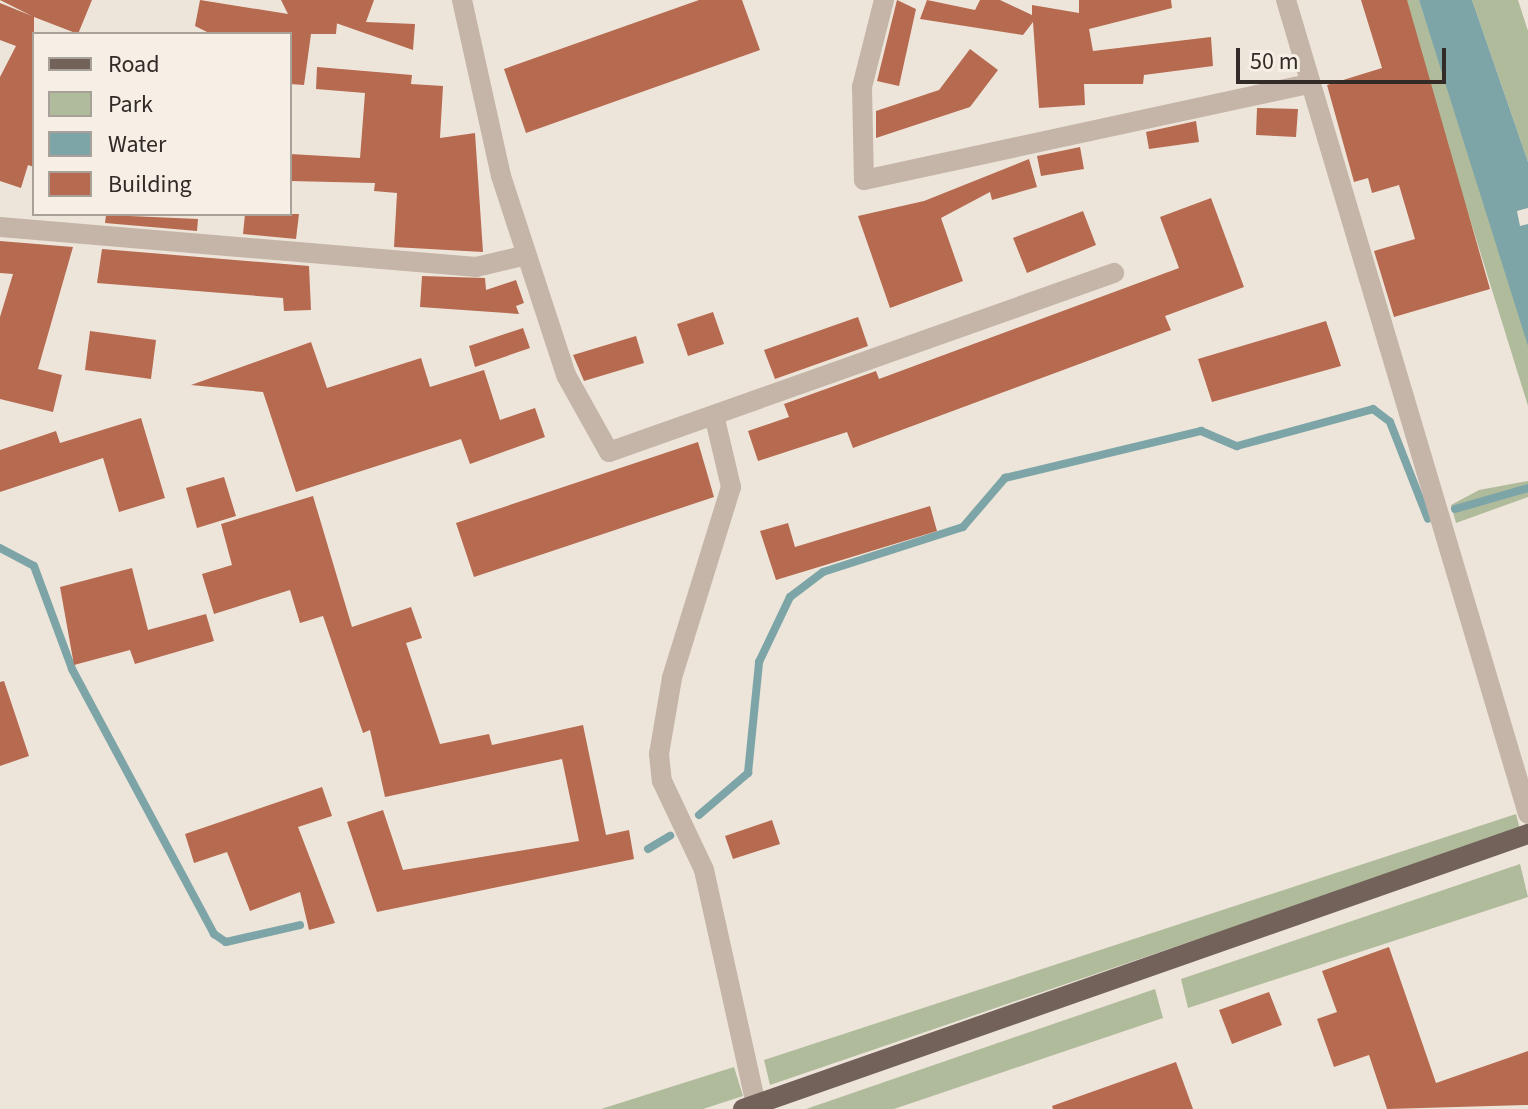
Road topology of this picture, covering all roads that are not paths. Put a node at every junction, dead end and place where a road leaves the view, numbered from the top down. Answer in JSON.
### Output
{"nodes":[{"id":1,"x":462,"y":0,"type":"edge"},
{"id":2,"x":884,"y":0,"type":"edge"},
{"id":3,"x":1286,"y":0,"type":"edge"},
{"id":4,"x":1311,"y":83,"type":"junction"},
{"id":5,"x":0,"y":227,"type":"edge"},
{"id":6,"x":527,"y":255,"type":"junction"},
{"id":7,"x":1114,"y":273,"type":"dead end"},
{"id":8,"x":714,"y":415,"type":"junction"},
{"id":9,"x":1528,"y":814,"type":"edge"},
{"id":10,"x":1528,"y":834,"type":"edge"},
{"id":11,"x":749,"y":1107,"type":"edge"}],
"edges":[{"from":1,"to":6,"type":"street"},
{"from":2,"to":4,"type":"street"},
{"from":3,"to":4,"type":"street"},
{"from":4,"to":9,"type":"street"},
{"from":5,"to":6,"type":"street"},
{"from":6,"to":8,"type":"street"},
{"from":7,"to":8,"type":"street"},
{"from":8,"to":11,"type":"street"},
{"from":10,"to":11,"type":"main road"}]}
